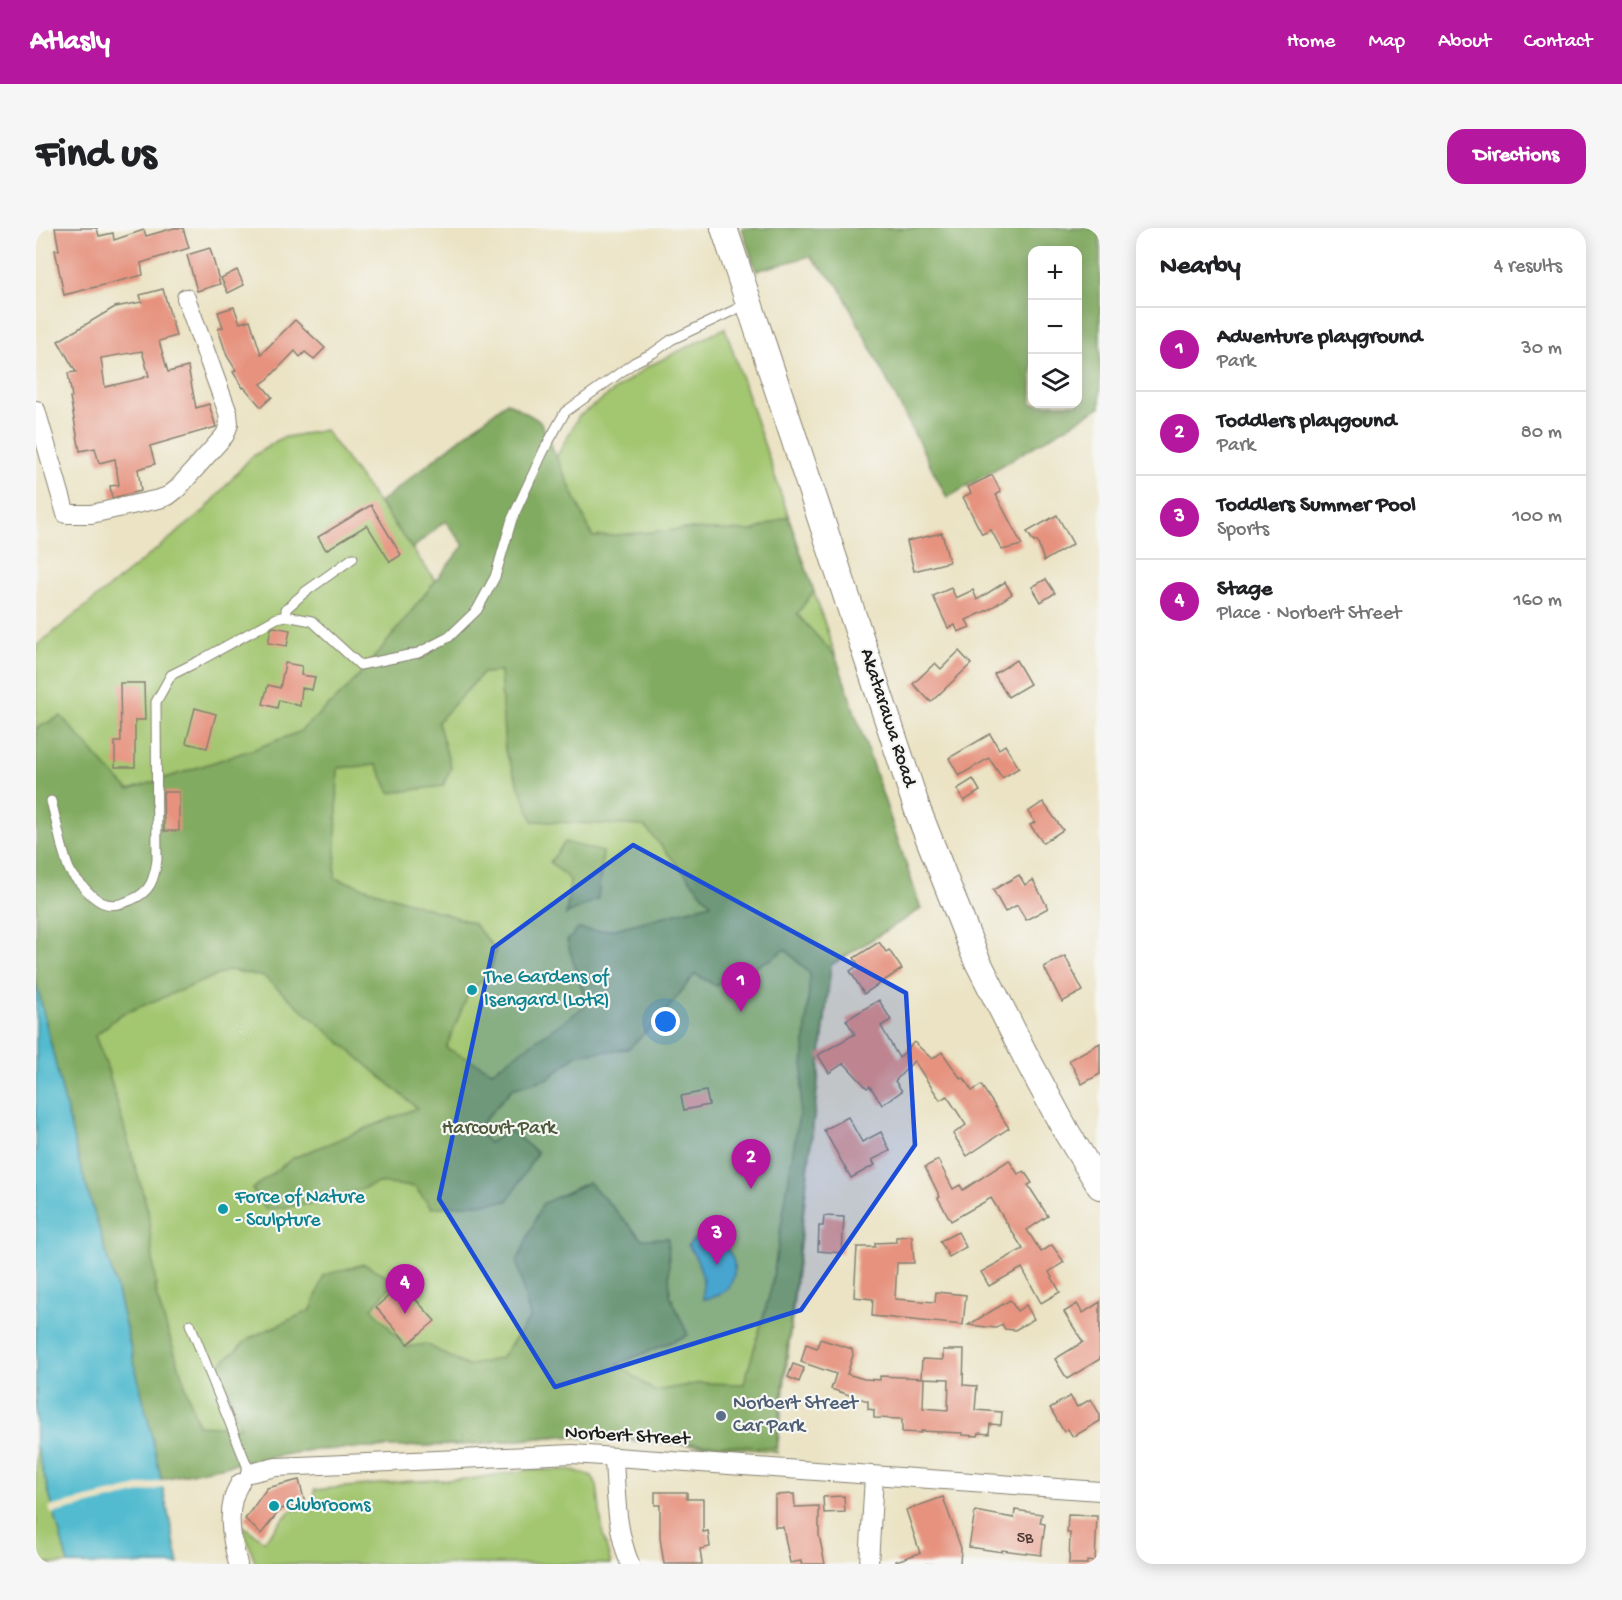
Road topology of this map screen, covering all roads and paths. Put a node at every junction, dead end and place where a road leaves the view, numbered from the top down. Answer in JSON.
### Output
{"nodes":[{"id":1,"x":724,"y":228,"type":"edge"},
{"id":2,"x":186,"y":298,"type":"dead end"},
{"id":3,"x":749,"y":303,"type":"junction"},
{"id":4,"x":36,"y":410,"type":"edge"},
{"id":5,"x":353,"y":558,"type":"dead end"},
{"id":6,"x":286,"y":616,"type":"junction"},
{"id":7,"x":51,"y":801,"type":"dead end"},
{"id":8,"x":1100,"y":1186,"type":"edge"},
{"id":9,"x":190,"y":1324,"type":"dead end"},
{"id":10,"x":614,"y":1458,"type":"junction"},
{"id":11,"x":874,"y":1476,"type":"junction"},
{"id":12,"x":245,"y":1478,"type":"junction"},
{"id":13,"x":1100,"y":1491,"type":"edge"},
{"id":14,"x":238,"y":1564,"type":"edge"},
{"id":15,"x":630,"y":1564,"type":"edge"},
{"id":16,"x":869,"y":1564,"type":"edge"}],
"edges":[{"from":1,"to":3,"type":"street","name":"Akatarawa Road"},
{"from":2,"to":4,"type":"street"},
{"from":3,"to":6,"type":"lane"},
{"from":3,"to":8,"type":"street","name":"Akatarawa Road"},
{"from":5,"to":6,"type":"lane"},
{"from":6,"to":7,"type":"lane"},
{"from":9,"to":12,"type":"lane"},
{"from":10,"to":11,"type":"street","name":"Norbert Street"},
{"from":10,"to":12,"type":"street","name":"Norbert Street"},
{"from":10,"to":15,"type":"street"},
{"from":11,"to":13,"type":"street","name":"Norbert Street"},
{"from":11,"to":16,"type":"street"},
{"from":12,"to":14,"type":"street"}]}
